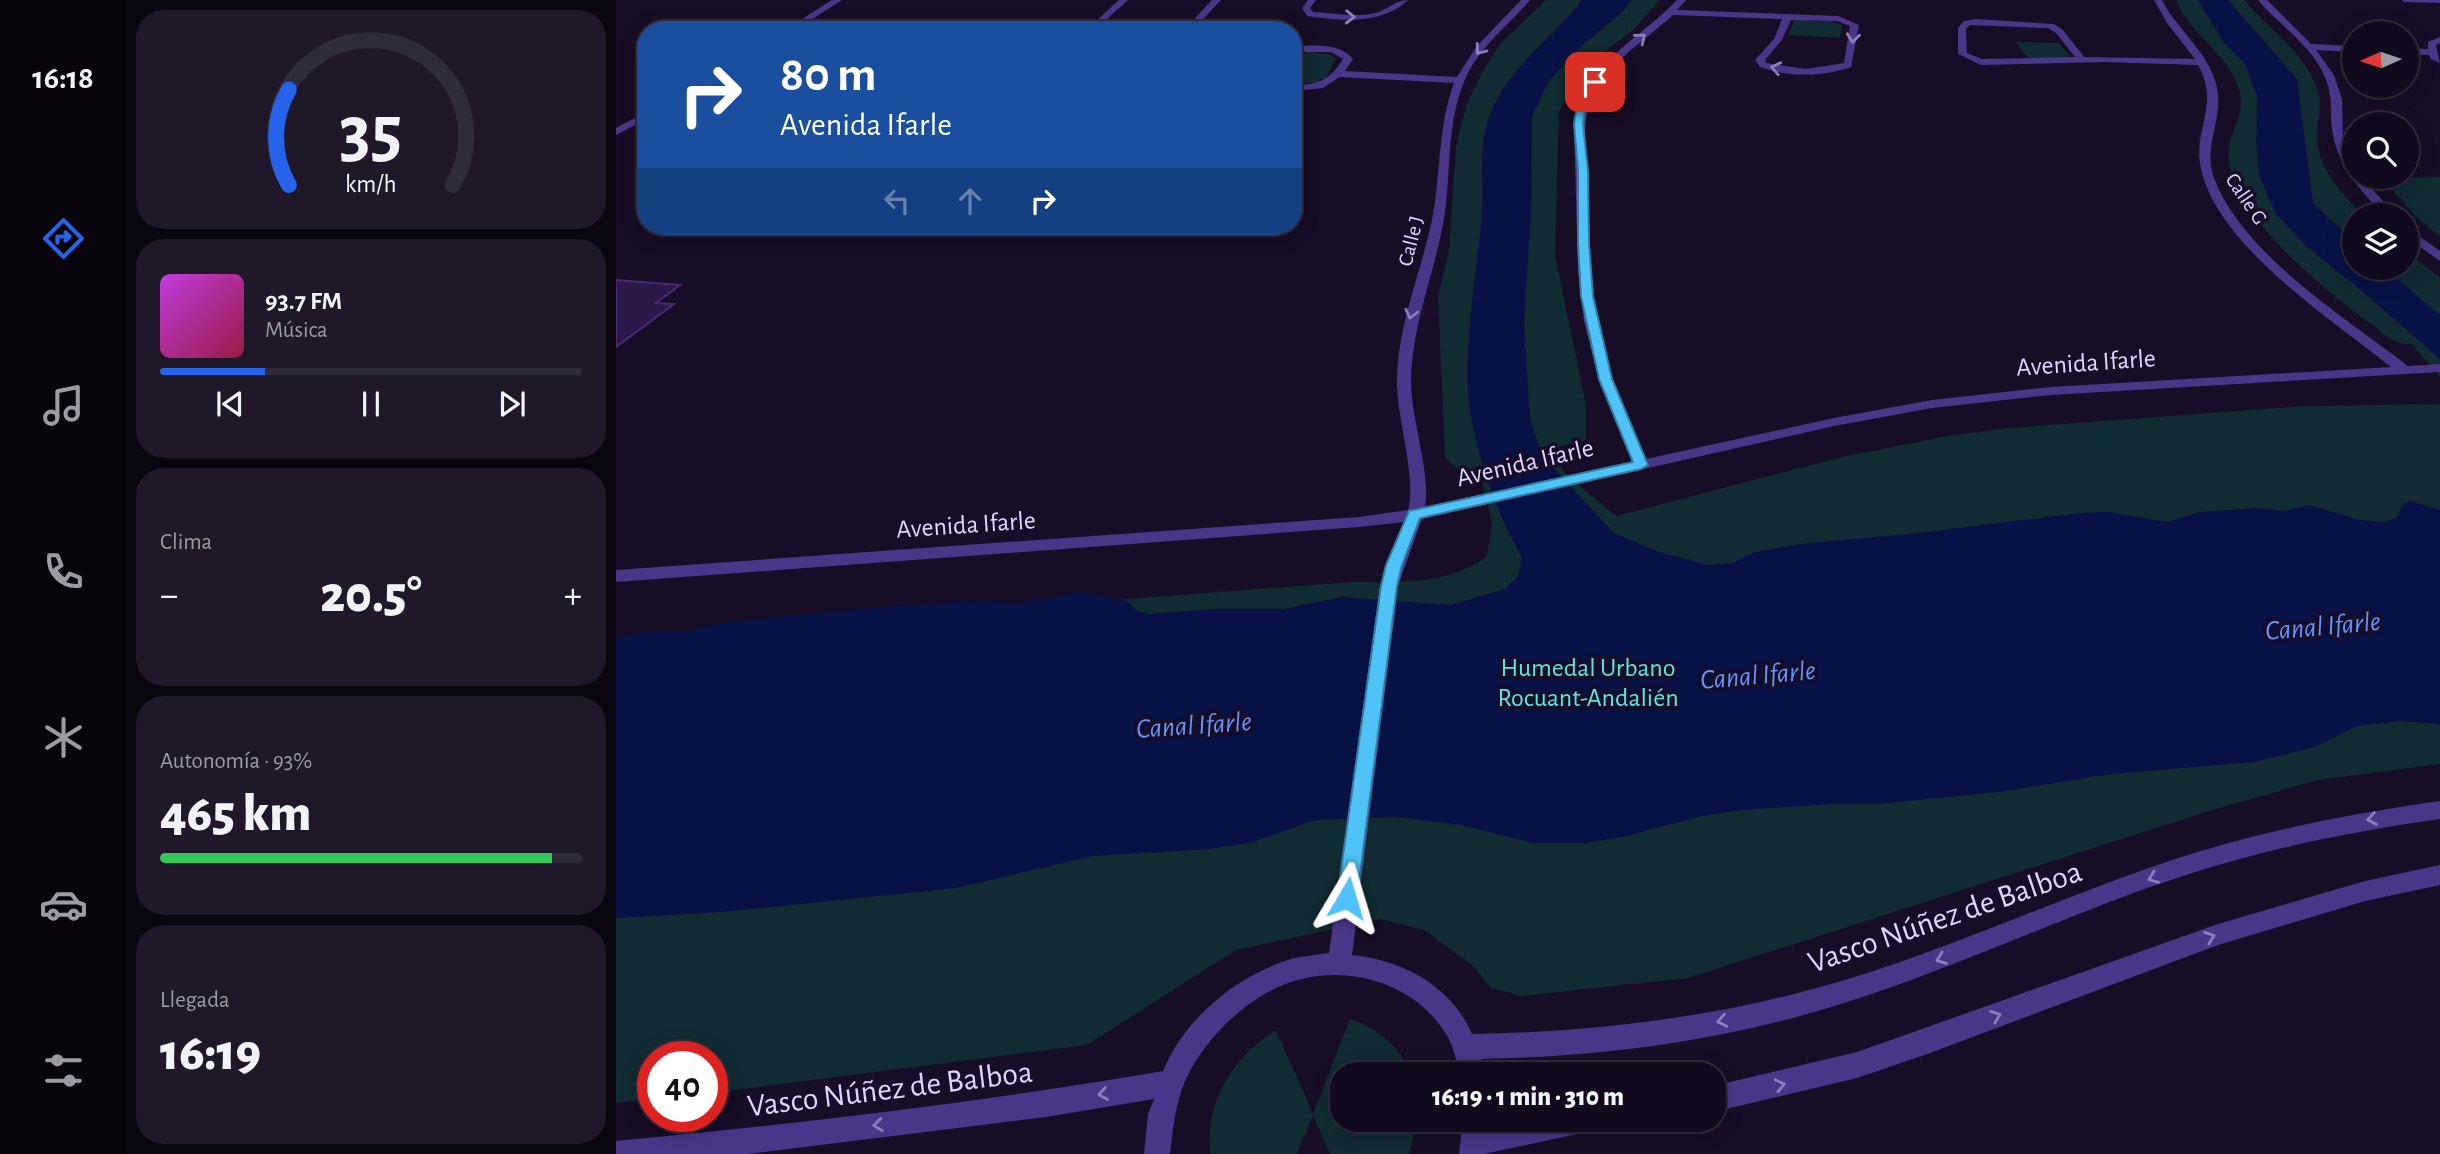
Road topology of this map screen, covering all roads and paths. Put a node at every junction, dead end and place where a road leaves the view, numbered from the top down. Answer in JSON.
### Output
{"nodes":[{"id":1,"x":838,"y":0,"type":"edge"},
{"id":2,"x":1124,"y":0,"type":"edge"},
{"id":3,"x":1217,"y":0,"type":"edge"},
{"id":4,"x":1312,"y":0,"type":"edge"},
{"id":5,"x":1404,"y":0,"type":"edge"},
{"id":6,"x":1526,"y":0,"type":"edge"},
{"id":7,"x":1682,"y":0,"type":"edge"},
{"id":8,"x":2158,"y":0,"type":"edge"},
{"id":9,"x":2262,"y":0,"type":"edge"},
{"id":10,"x":2405,"y":0,"type":"edge"},
{"id":11,"x":2440,"y":2,"type":"edge"},
{"id":12,"x":1670,"y":12,"type":"junction"},
{"id":13,"x":1787,"y":18,"type":"junction"},
{"id":14,"x":804,"y":21,"type":"edge"},
{"id":15,"x":1100,"y":21,"type":"edge"},
{"id":16,"x":1197,"y":21,"type":"edge"},
{"id":17,"x":2440,"y":40,"type":"edge"},
{"id":18,"x":2309,"y":47,"type":"junction"},
{"id":19,"x":2342,"y":48,"type":"edge"},
{"id":20,"x":1302,"y":50,"type":"edge"},
{"id":21,"x":2419,"y":52,"type":"edge"},
{"id":22,"x":2432,"y":52,"type":"junction"},
{"id":23,"x":2081,"y":59,"type":"junction"},
{"id":24,"x":2440,"y":61,"type":"edge"},
{"id":25,"x":2203,"y":62,"type":"junction"},
{"id":26,"x":1339,"y":74,"type":"junction"},
{"id":27,"x":1460,"y":80,"type":"junction"},
{"id":28,"x":1302,"y":87,"type":"edge"},
{"id":29,"x":637,"y":120,"type":"edge"},
{"id":30,"x":616,"y":132,"type":"edge"},
{"id":31,"x":2342,"y":145,"type":"edge"},
{"id":32,"x":2367,"y":189,"type":"edge"},
{"id":33,"x":2379,"y":203,"type":"edge"},
{"id":34,"x":2419,"y":240,"type":"edge"},
{"id":35,"x":2440,"y":257,"type":"edge"},
{"id":36,"x":2435,"y":368,"type":"edge"},
{"id":37,"x":2403,"y":369,"type":"junction"},
{"id":38,"x":1641,"y":465,"type":"junction"},
{"id":39,"x":1414,"y":515,"type":"junction"},
{"id":40,"x":616,"y":576,"type":"edge"},
{"id":41,"x":2440,"y":810,"type":"edge"},
{"id":42,"x":2440,"y":875,"type":"edge"},
{"id":43,"x":1339,"y":963,"type":"junction"},
{"id":44,"x":1465,"y":1047,"type":"junction"},
{"id":45,"x":1470,"y":1062,"type":"edge"},
{"id":46,"x":1170,"y":1083,"type":"junction"},
{"id":47,"x":1726,"y":1096,"type":"edge"},
{"id":48,"x":1513,"y":1132,"type":"edge"},
{"id":49,"x":1473,"y":1139,"type":"edge"},
{"id":50,"x":616,"y":1154,"type":"edge"},
{"id":51,"x":1157,"y":1154,"type":"edge"}],
"edges":[{"from":1,"to":14,"type":"street"},
{"from":2,"to":15,"type":"street"},
{"from":3,"to":16,"type":"street"},
{"from":4,"to":5,"type":"street","one_way":true},
{"from":6,"to":27,"type":"street","name":"Calle J","one_way":true},
{"from":7,"to":12,"type":"street"},
{"from":8,"to":25,"type":"street","name":"Calle G"},
{"from":9,"to":18,"type":"street"},
{"from":10,"to":11,"type":"street"},
{"from":12,"to":13,"type":"street"},
{"from":38,"to":12,"type":"street","one_way":true},
{"from":13,"to":13,"type":"street","one_way":true},
{"from":17,"to":22,"type":"street"},
{"from":18,"to":19,"type":"street"},
{"from":18,"to":31,"type":"street"},
{"from":20,"to":26,"type":"street"},
{"from":21,"to":22,"type":"street"},
{"from":22,"to":24,"type":"street"},
{"from":23,"to":23,"type":"street"},
{"from":23,"to":25,"type":"street"},
{"from":25,"to":37,"type":"street","name":"Calle G"},
{"from":26,"to":27,"type":"street"},
{"from":26,"to":28,"type":"street"},
{"from":27,"to":39,"type":"street","name":"Calle J","one_way":true},
{"from":29,"to":30,"type":"street"},
{"from":32,"to":33,"type":"street"},
{"from":34,"to":35,"type":"street"},
{"from":36,"to":37,"type":"street","name":"Avenida Ifarle"},
{"from":37,"to":38,"type":"street","name":"Avenida Ifarle"},
{"from":38,"to":39,"type":"street","name":"Avenida Ifarle"},
{"from":39,"to":40,"type":"street","name":"Avenida Ifarle"},
{"from":39,"to":43,"type":"street","name":"Calle J"},
{"from":41,"to":44,"type":"street","name":"Vasco Núñez de Balboa","one_way":true},
{"from":47,"to":42,"type":"street","one_way":true},
{"from":43,"to":44,"type":"street"},
{"from":43,"to":46,"type":"street"},
{"from":44,"to":45,"type":"street"},
{"from":46,"to":50,"type":"street","name":"Vasco Núñez de Balboa","one_way":true},
{"from":46,"to":51,"type":"street"},
{"from":48,"to":49,"type":"street"}]}
